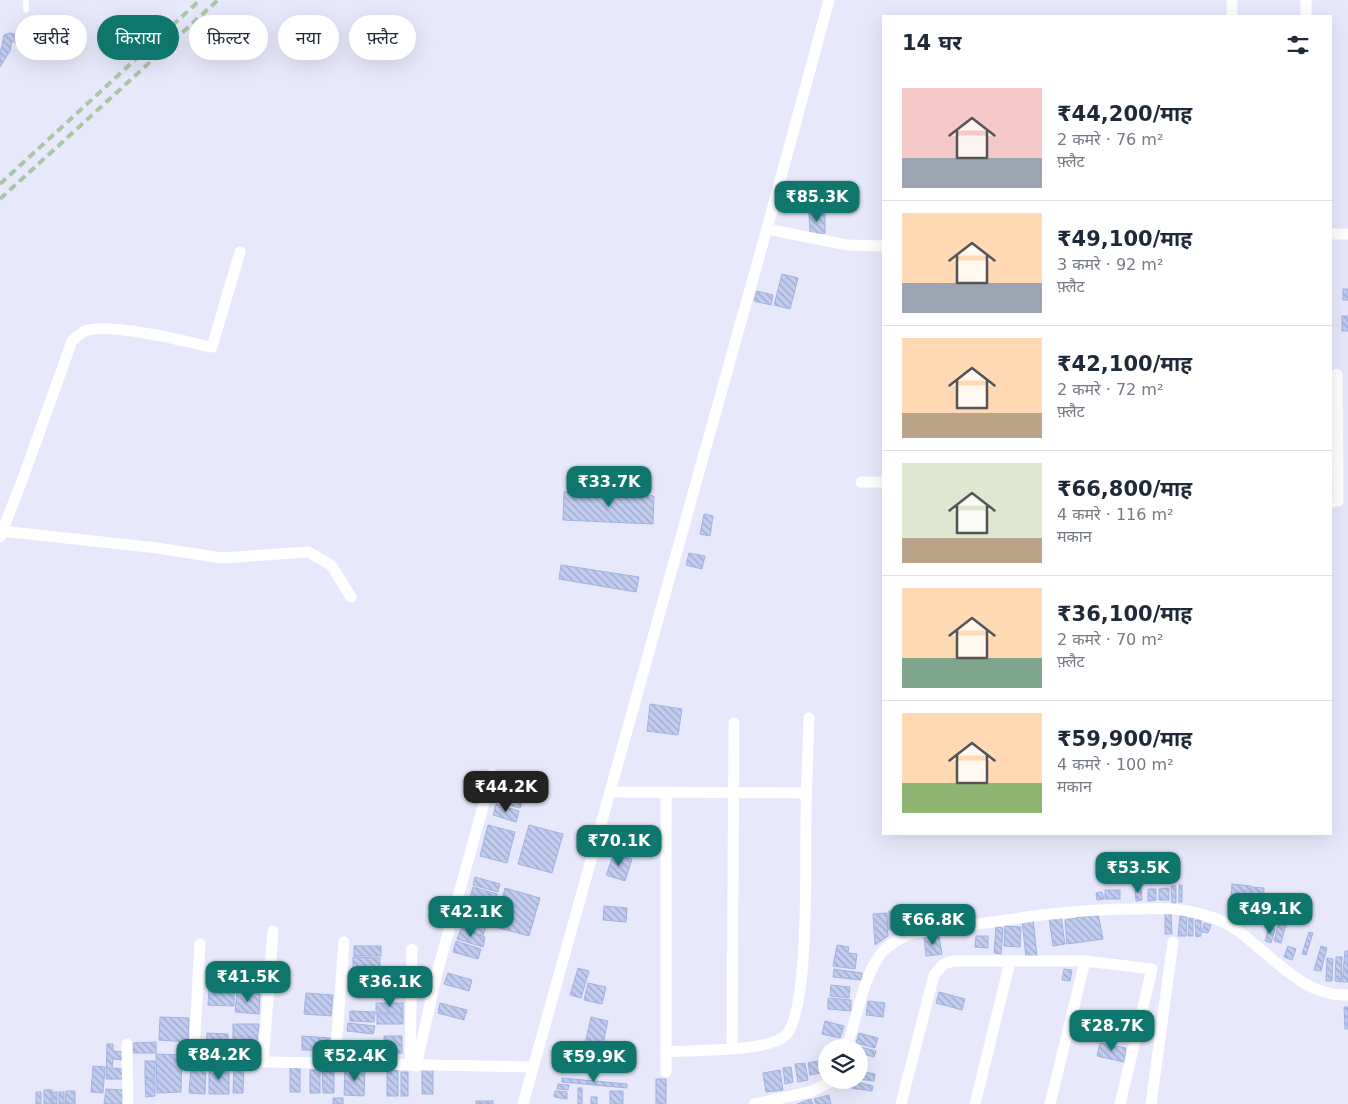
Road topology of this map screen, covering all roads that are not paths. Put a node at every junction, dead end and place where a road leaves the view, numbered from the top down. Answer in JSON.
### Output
{"nodes":[{"id":1,"x":26,"y":0,"type":"edge"},
{"id":2,"x":829,"y":0,"type":"edge"},
{"id":3,"x":1232,"y":0,"type":"edge"},
{"id":4,"x":1306,"y":0,"type":"edge"},
{"id":5,"x":26,"y":10,"type":"dead end"},
{"id":6,"x":1232,"y":15,"type":"edge"},
{"id":7,"x":1306,"y":15,"type":"edge"},
{"id":8,"x":767,"y":229,"type":"junction"},
{"id":9,"x":1332,"y":234,"type":"edge"},
{"id":10,"x":1348,"y":234,"type":"edge"},
{"id":11,"x":882,"y":246,"type":"edge"},
{"id":12,"x":240,"y":252,"type":"dead end"},
{"id":13,"x":1339,"y":374,"type":"edge"},
{"id":14,"x":861,"y":482,"type":"dead end"},
{"id":15,"x":882,"y":482,"type":"edge"},
{"id":16,"x":1332,"y":502,"type":"edge"},
{"id":17,"x":1,"y":534,"type":"edge"},
{"id":18,"x":351,"y":597,"type":"dead end"},
{"id":19,"x":809,"y":718,"type":"dead end"},
{"id":20,"x":734,"y":723,"type":"dead end"},
{"id":21,"x":492,"y":774,"type":"dead end"},
{"id":22,"x":610,"y":792,"type":"junction"},
{"id":23,"x":666,"y":792,"type":"junction"},
{"id":24,"x":734,"y":793,"type":"junction"},
{"id":25,"x":806,"y":793,"type":"junction"},
{"id":26,"x":273,"y":931,"type":"dead end"},
{"id":27,"x":344,"y":942,"type":"dead end"},
{"id":28,"x":1173,"y":942,"type":"dead end"},
{"id":29,"x":200,"y":944,"type":"dead end"},
{"id":30,"x":412,"y":949,"type":"dead end"},
{"id":31,"x":1085,"y":961,"type":"junction"},
{"id":32,"x":1010,"y":962,"type":"junction"},
{"id":33,"x":1152,"y":969,"type":"junction"},
{"id":34,"x":1169,"y":971,"type":"junction"},
{"id":35,"x":1348,"y":995,"type":"edge"},
{"id":36,"x":849,"y":1039,"type":"edge"},
{"id":37,"x":127,"y":1044,"type":"dead end"},
{"id":38,"x":732,"y":1048,"type":"junction"},
{"id":39,"x":666,"y":1052,"type":"junction"},
{"id":40,"x":263,"y":1062,"type":"junction"},
{"id":41,"x":335,"y":1063,"type":"junction"},
{"id":42,"x":413,"y":1065,"type":"junction"},
{"id":43,"x":533,"y":1067,"type":"junction"},
{"id":44,"x":666,"y":1072,"type":"dead end"},
{"id":45,"x":818,"y":1088,"type":"edge"},
{"id":46,"x":128,"y":1104,"type":"edge"},
{"id":47,"x":527,"y":1104,"type":"edge"},
{"id":48,"x":754,"y":1104,"type":"edge"},
{"id":49,"x":900,"y":1104,"type":"edge"},
{"id":50,"x":975,"y":1104,"type":"edge"},
{"id":51,"x":1050,"y":1104,"type":"edge"},
{"id":52,"x":1120,"y":1104,"type":"edge"},
{"id":53,"x":1151,"y":1104,"type":"edge"}],
"edges":[{"from":1,"to":5,"type":"lane"},
{"from":2,"to":8,"type":"street"},
{"from":3,"to":6,"type":"street"},
{"from":4,"to":7,"type":"street"},
{"from":8,"to":11,"type":"street"},
{"from":8,"to":22,"type":"street"},
{"from":9,"to":10,"type":"street"},
{"from":12,"to":17,"type":"street"},
{"from":13,"to":16,"type":"street"},
{"from":14,"to":15,"type":"street"},
{"from":17,"to":18,"type":"street"},
{"from":19,"to":25,"type":"street"},
{"from":20,"to":24,"type":"street"},
{"from":21,"to":42,"type":"street"},
{"from":22,"to":23,"type":"street"},
{"from":22,"to":43,"type":"street"},
{"from":23,"to":24,"type":"street"},
{"from":23,"to":39,"type":"street"},
{"from":24,"to":25,"type":"street"},
{"from":24,"to":38,"type":"street"},
{"from":25,"to":38,"type":"street"},
{"from":26,"to":40,"type":"street"},
{"from":27,"to":41,"type":"street"},
{"from":28,"to":34,"type":"street"},
{"from":29,"to":40,"type":"street"},
{"from":30,"to":42,"type":"street"},
{"from":31,"to":32,"type":"street"},
{"from":31,"to":33,"type":"street"},
{"from":31,"to":51,"type":"street"},
{"from":32,"to":49,"type":"street"},
{"from":32,"to":50,"type":"street"},
{"from":33,"to":34,"type":"street"},
{"from":33,"to":52,"type":"street"},
{"from":34,"to":53,"type":"street"},
{"from":35,"to":36,"type":"street"},
{"from":37,"to":46,"type":"street"},
{"from":38,"to":39,"type":"street"},
{"from":39,"to":44,"type":"street"},
{"from":40,"to":41,"type":"street"},
{"from":41,"to":42,"type":"street"},
{"from":42,"to":43,"type":"street"},
{"from":43,"to":47,"type":"street"},
{"from":45,"to":48,"type":"street"}]}
